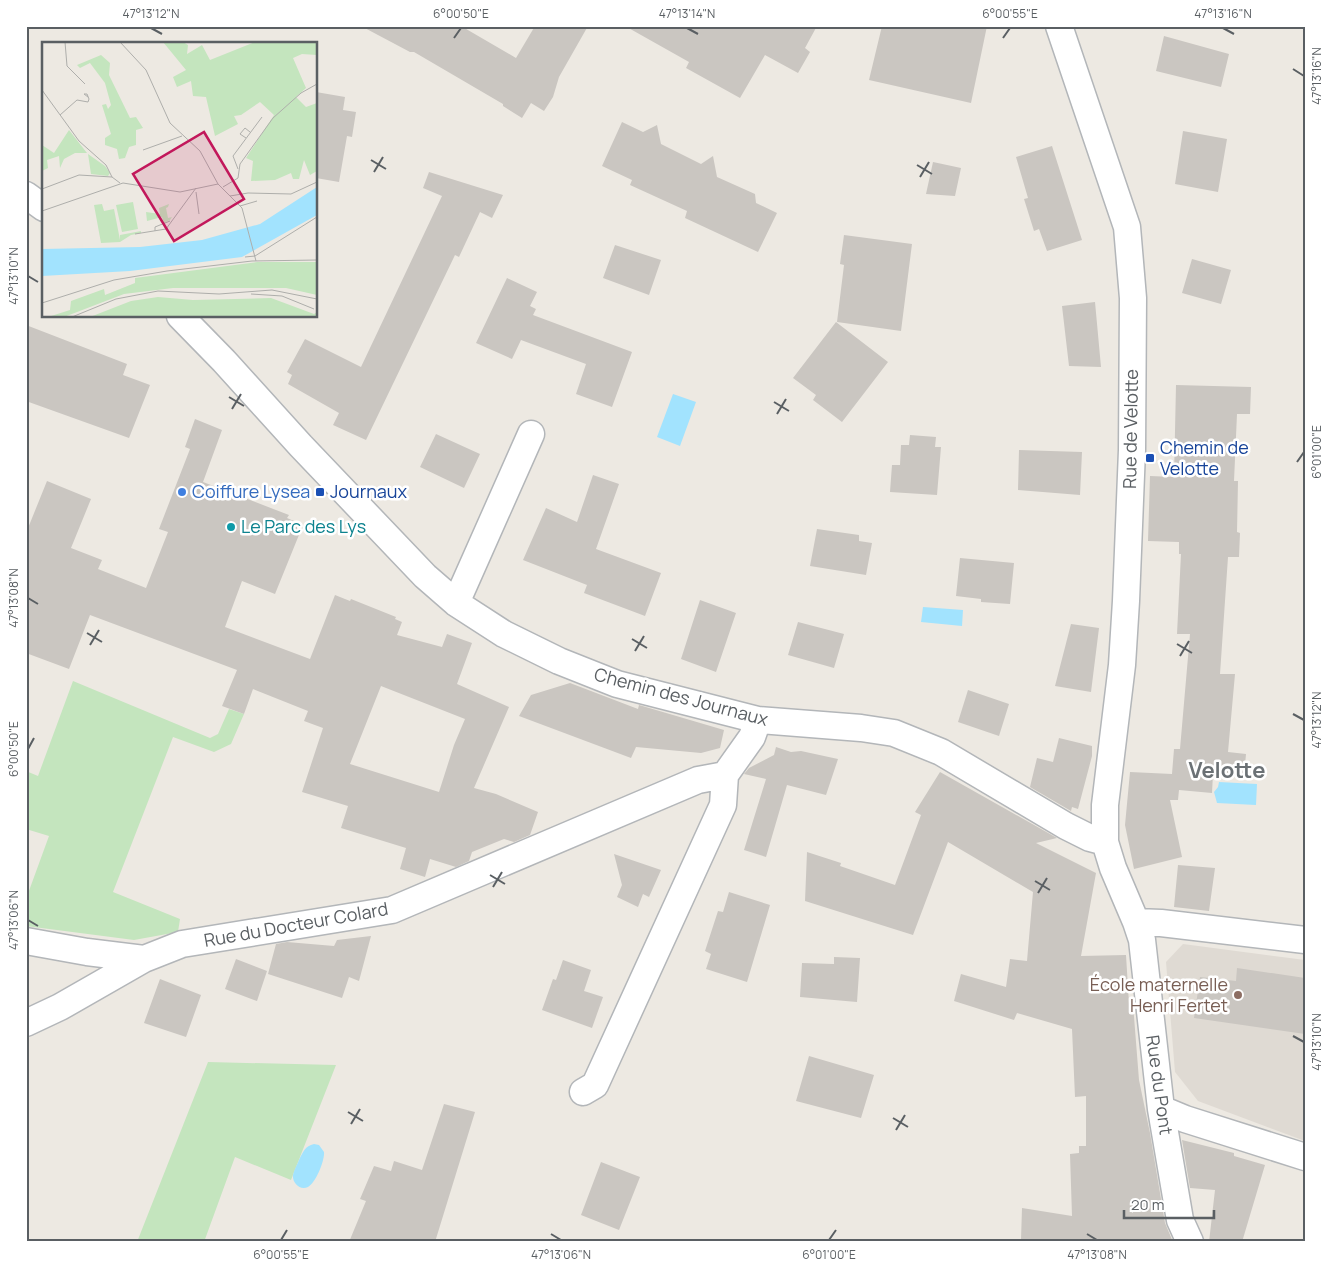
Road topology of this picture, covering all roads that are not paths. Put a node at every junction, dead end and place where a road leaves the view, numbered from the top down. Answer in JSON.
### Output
{"nodes":[{"id":1,"x":1059,"y":26,"type":"edge"},
{"id":2,"x":26,"y":196,"type":"edge"},
{"id":3,"x":42,"y":207,"type":"edge"},
{"id":4,"x":182,"y":318,"type":"edge"},
{"id":5,"x":531,"y":434,"type":"dead end"},
{"id":6,"x":456,"y":603,"type":"junction"},
{"id":7,"x":758,"y":720,"type":"junction"},
{"id":8,"x":725,"y":776,"type":"junction"},
{"id":9,"x":1105,"y":842,"type":"junction"},
{"id":10,"x":1136,"y":922,"type":"junction"},
{"id":11,"x":1305,"y":940,"type":"edge"},
{"id":12,"x":26,"y":941,"type":"edge"},
{"id":13,"x":144,"y":959,"type":"junction"},
{"id":14,"x":26,"y":1023,"type":"edge"},
{"id":15,"x":583,"y":1092,"type":"dead end"},
{"id":16,"x":1161,"y":1109,"type":"junction"},
{"id":17,"x":1305,"y":1157,"type":"edge"},
{"id":18,"x":1190,"y":1242,"type":"edge"}],
"edges":[{"from":1,"to":9,"type":"street","name":"Rue de Velotte"},
{"from":2,"to":3,"type":"street"},
{"from":4,"to":6,"type":"street","name":"Chemin des Journaux"},
{"from":5,"to":6,"type":"street"},
{"from":6,"to":7,"type":"street","name":"Chemin des Journaux"},
{"from":7,"to":8,"type":"street"},
{"from":7,"to":9,"type":"street","name":"Chemin des Journaux"},
{"from":8,"to":13,"type":"street","name":"Rue du Docteur Colard"},
{"from":8,"to":15,"type":"street"},
{"from":9,"to":10,"type":"street","name":"Rue du Pont"},
{"from":10,"to":11,"type":"street"},
{"from":10,"to":16,"type":"street","name":"Rue du Pont"},
{"from":12,"to":13,"type":"street","name":"Rue du Docteur Colard"},
{"from":13,"to":14,"type":"street","name":"Rue du Docteur Colard"},
{"from":16,"to":17,"type":"street"},
{"from":16,"to":18,"type":"street","name":"Rue du Pont"}]}
